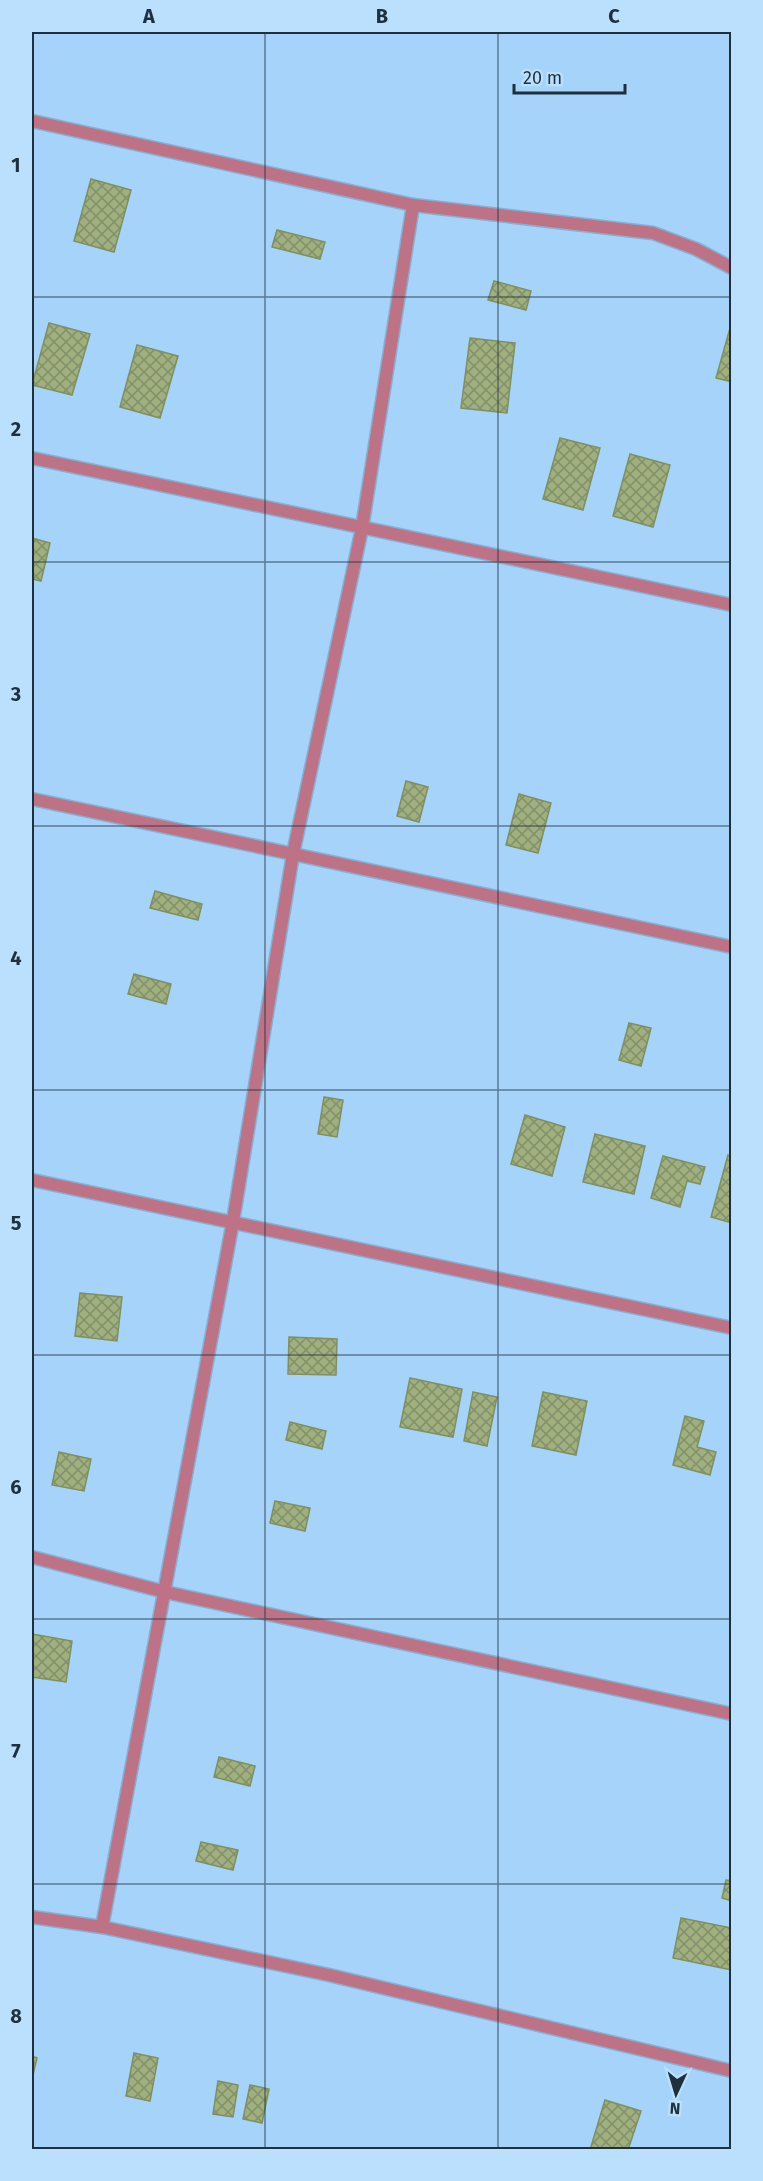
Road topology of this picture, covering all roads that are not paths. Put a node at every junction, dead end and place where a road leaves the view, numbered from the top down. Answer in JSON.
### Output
{"nodes":[{"id":1,"x":32,"y":121,"type":"edge"},
{"id":2,"x":413,"y":206,"type":"junction"},
{"id":3,"x":732,"y":268,"type":"edge"},
{"id":4,"x":32,"y":458,"type":"edge"},
{"id":5,"x":362,"y":528,"type":"junction"},
{"id":6,"x":732,"y":605,"type":"edge"},
{"id":7,"x":32,"y":799,"type":"edge"},
{"id":8,"x":293,"y":854,"type":"junction"},
{"id":9,"x":732,"y":947,"type":"edge"},
{"id":10,"x":32,"y":1180,"type":"edge"},
{"id":11,"x":233,"y":1221,"type":"junction"},
{"id":12,"x":732,"y":1328,"type":"edge"},
{"id":13,"x":32,"y":1557,"type":"edge"},
{"id":14,"x":165,"y":1592,"type":"junction"},
{"id":15,"x":732,"y":1714,"type":"edge"},
{"id":16,"x":32,"y":1917,"type":"edge"},
{"id":17,"x":102,"y":1927,"type":"junction"},
{"id":18,"x":732,"y":2071,"type":"edge"}],
"edges":[{"from":1,"to":2,"type":"street"},
{"from":2,"to":3,"type":"street"},
{"from":2,"to":5,"type":"street"},
{"from":4,"to":5,"type":"street"},
{"from":5,"to":6,"type":"street"},
{"from":5,"to":8,"type":"street"},
{"from":7,"to":8,"type":"street"},
{"from":8,"to":9,"type":"street"},
{"from":8,"to":11,"type":"street"},
{"from":10,"to":11,"type":"street"},
{"from":11,"to":12,"type":"street"},
{"from":11,"to":14,"type":"street"},
{"from":13,"to":14,"type":"street"},
{"from":14,"to":15,"type":"street"},
{"from":14,"to":17,"type":"street"},
{"from":16,"to":17,"type":"street"},
{"from":17,"to":18,"type":"street"}]}
